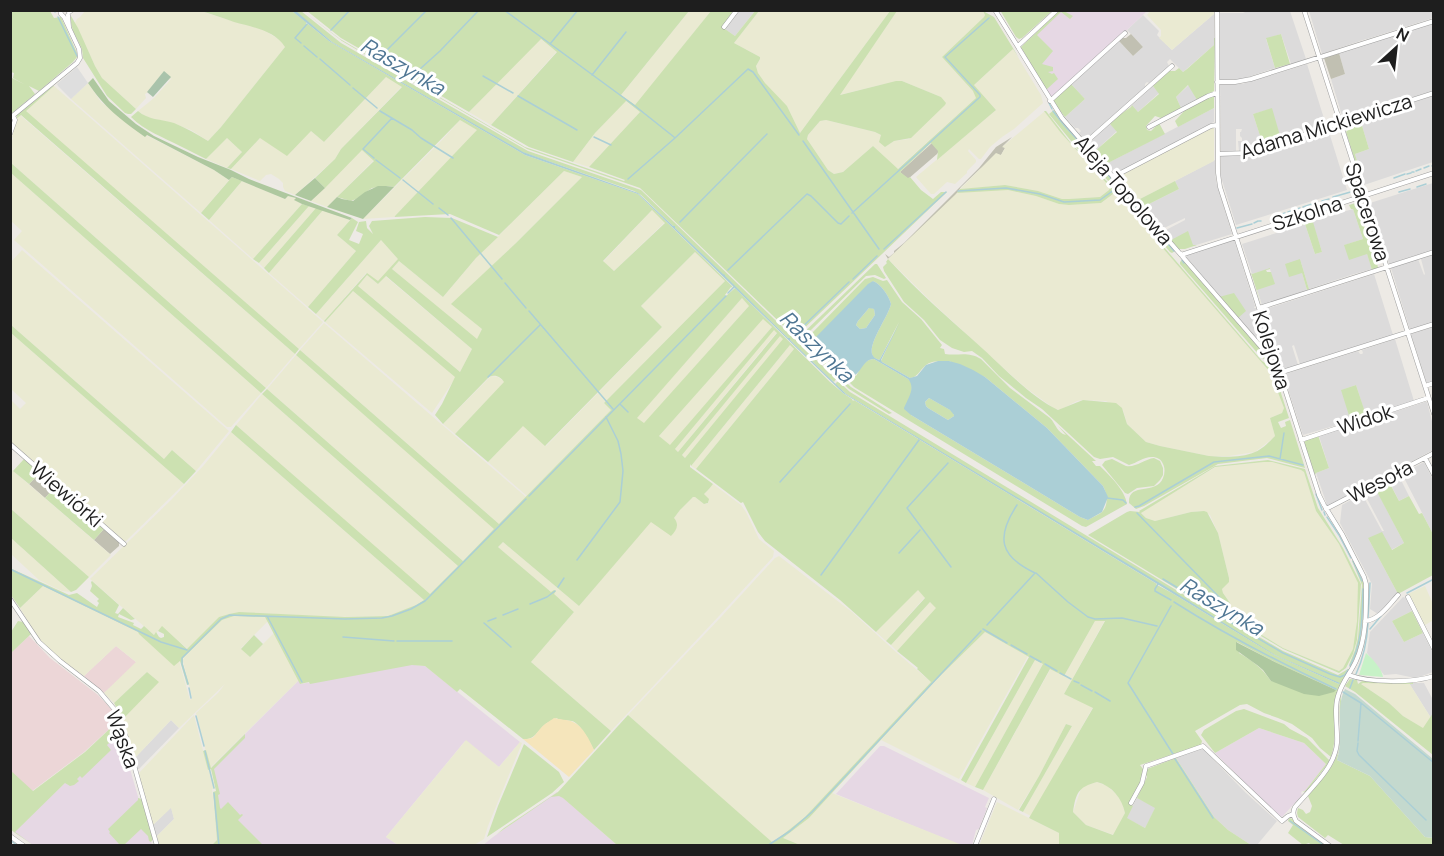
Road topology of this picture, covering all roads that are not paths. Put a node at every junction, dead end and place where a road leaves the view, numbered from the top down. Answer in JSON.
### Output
{"nodes":[{"id":1,"x":60,"y":10,"type":"edge"},
{"id":2,"x":737,"y":10,"type":"edge"},
{"id":3,"x":995,"y":10,"type":"edge"},
{"id":4,"x":1057,"y":10,"type":"edge"},
{"id":5,"x":1217,"y":10,"type":"edge"},
{"id":6,"x":1304,"y":10,"type":"edge"},
{"id":7,"x":69,"y":13,"type":"edge"},
{"id":8,"x":1434,"y":21,"type":"edge"},
{"id":9,"x":724,"y":27,"type":"dead end"},
{"id":10,"x":1125,"y":33,"type":"dead end"},
{"id":11,"x":1018,"y":46,"type":"junction"},
{"id":12,"x":1319,"y":57,"type":"junction"},
{"id":13,"x":1172,"y":66,"type":"dead end"},
{"id":14,"x":1217,"y":82,"type":"junction"},
{"id":15,"x":1217,"y":93,"type":"junction"},
{"id":16,"x":1434,"y":93,"type":"edge"},
{"id":17,"x":1050,"y":101,"type":"junction"},
{"id":18,"x":12,"y":117,"type":"edge"},
{"id":19,"x":1340,"y":123,"type":"junction"},
{"id":20,"x":1217,"y":125,"type":"junction"},
{"id":21,"x":1149,"y":127,"type":"dead end"},
{"id":22,"x":10,"y":134,"type":"edge"},
{"id":23,"x":1084,"y":144,"type":"junction"},
{"id":24,"x":1218,"y":154,"type":"junction"},
{"id":25,"x":1434,"y":173,"type":"edge"},
{"id":26,"x":1113,"y":177,"type":"junction"},
{"id":27,"x":1363,"y":195,"type":"junction"},
{"id":28,"x":1236,"y":236,"type":"junction"},
{"id":29,"x":1434,"y":252,"type":"edge"},
{"id":30,"x":1180,"y":255,"type":"junction"},
{"id":31,"x":1386,"y":267,"type":"junction"},
{"id":32,"x":1259,"y":308,"type":"junction"},
{"id":33,"x":1434,"y":324,"type":"edge"},
{"id":34,"x":1407,"y":333,"type":"junction"},
{"id":35,"x":1272,"y":352,"type":"junction"},
{"id":36,"x":1280,"y":373,"type":"junction"},
{"id":37,"x":1434,"y":383,"type":"edge"},
{"id":38,"x":1425,"y":386,"type":"junction"},
{"id":39,"x":1429,"y":398,"type":"junction"},
{"id":40,"x":1434,"y":414,"type":"edge"},
{"id":41,"x":1301,"y":440,"type":"junction"},
{"id":42,"x":10,"y":444,"type":"edge"},
{"id":43,"x":1434,"y":453,"type":"edge"},
{"id":44,"x":1425,"y":458,"type":"junction"},
{"id":45,"x":1434,"y":475,"type":"edge"},
{"id":46,"x":1326,"y":509,"type":"junction"},
{"id":47,"x":124,"y":544,"type":"dead end"},
{"id":48,"x":1398,"y":595,"type":"dead end"},
{"id":49,"x":1408,"y":597,"type":"dead end"},
{"id":50,"x":10,"y":599,"type":"edge"},
{"id":51,"x":1365,"y":621,"type":"junction"},
{"id":52,"x":1434,"y":649,"type":"edge"},
{"id":53,"x":1349,"y":675,"type":"junction"},
{"id":54,"x":1434,"y":676,"type":"edge"},
{"id":55,"x":994,"y":800,"type":"dead end"},
{"id":56,"x":1131,"y":803,"type":"dead end"},
{"id":57,"x":1293,"y":814,"type":"junction"},
{"id":58,"x":10,"y":837,"type":"edge"},
{"id":59,"x":24,"y":846,"type":"edge"},
{"id":60,"x":157,"y":846,"type":"edge"},
{"id":61,"x":975,"y":846,"type":"edge"},
{"id":62,"x":1330,"y":846,"type":"edge"}],
"edges":[{"from":1,"to":7,"type":"street"},
{"from":2,"to":9,"type":"street"},
{"from":3,"to":11,"type":"street","name":"Aleja Topolowa"},
{"from":4,"to":11,"type":"street"},
{"from":5,"to":14,"type":"street","name":"Kolejowa"},
{"from":6,"to":12,"type":"street","name":"Spacerowa"},
{"from":7,"to":18,"type":"street"},
{"from":8,"to":12,"type":"street"},
{"from":10,"to":17,"type":"street"},
{"from":11,"to":17,"type":"street","name":"Aleja Topolowa"},
{"from":12,"to":14,"type":"street"},
{"from":12,"to":19,"type":"street","name":"Spacerowa"},
{"from":13,"to":23,"type":"street"},
{"from":14,"to":15,"type":"street","name":"Kolejowa"},
{"from":15,"to":20,"type":"street","name":"Kolejowa"},
{"from":15,"to":21,"type":"street"},
{"from":16,"to":19,"type":"street","name":"Adama Mickiewicza"},
{"from":17,"to":23,"type":"street","name":"Aleja Topolowa"},
{"from":18,"to":22,"type":"street"},
{"from":19,"to":24,"type":"street","name":"Adama Mickiewicza"},
{"from":19,"to":27,"type":"street","name":"Spacerowa"},
{"from":20,"to":24,"type":"street","name":"Kolejowa"},
{"from":20,"to":26,"type":"street"},
{"from":23,"to":26,"type":"street","name":"Aleja Topolowa"},
{"from":24,"to":28,"type":"street","name":"Kolejowa"},
{"from":25,"to":27,"type":"street","name":"Szkolna"},
{"from":26,"to":30,"type":"street","name":"Aleja Topolowa"},
{"from":27,"to":28,"type":"street","name":"Szkolna"},
{"from":27,"to":31,"type":"street","name":"Spacerowa"},
{"from":28,"to":30,"type":"street","name":"Szkolna"},
{"from":28,"to":32,"type":"street","name":"Kolejowa"},
{"from":29,"to":31,"type":"street"},
{"from":30,"to":35,"type":"street","name":"Aleja Topolowa"},
{"from":31,"to":32,"type":"street"},
{"from":31,"to":34,"type":"street","name":"Spacerowa"},
{"from":32,"to":35,"type":"street","name":"Kolejowa"},
{"from":33,"to":34,"type":"street"},
{"from":34,"to":36,"type":"street"},
{"from":34,"to":38,"type":"street","name":"Spacerowa"},
{"from":35,"to":36,"type":"street","name":"Kolejowa"},
{"from":36,"to":41,"type":"street","name":"Kolejowa"},
{"from":37,"to":38,"type":"street"},
{"from":38,"to":39,"type":"street","name":"Spacerowa"},
{"from":39,"to":40,"type":"street","name":"Spacerowa"},
{"from":39,"to":41,"type":"street","name":"Widok"},
{"from":41,"to":46,"type":"street","name":"Kolejowa"},
{"from":42,"to":47,"type":"street","name":"Wiewiórki"},
{"from":43,"to":44,"type":"street","name":"Wesoła"},
{"from":44,"to":45,"type":"street"},
{"from":44,"to":46,"type":"street","name":"Wesoła"},
{"from":46,"to":51,"type":"street","name":"Kolejowa"},
{"from":48,"to":51,"type":"street"},
{"from":49,"to":52,"type":"street"},
{"from":50,"to":60,"type":"street","name":"Wąska"},
{"from":51,"to":53,"type":"street","name":"Kolejowa"},
{"from":53,"to":54,"type":"street"},
{"from":53,"to":57,"type":"street","name":"Kolejowa"},
{"from":55,"to":61,"type":"street"},
{"from":56,"to":57,"type":"street"},
{"from":57,"to":62,"type":"street"},
{"from":58,"to":59,"type":"street"}]}
